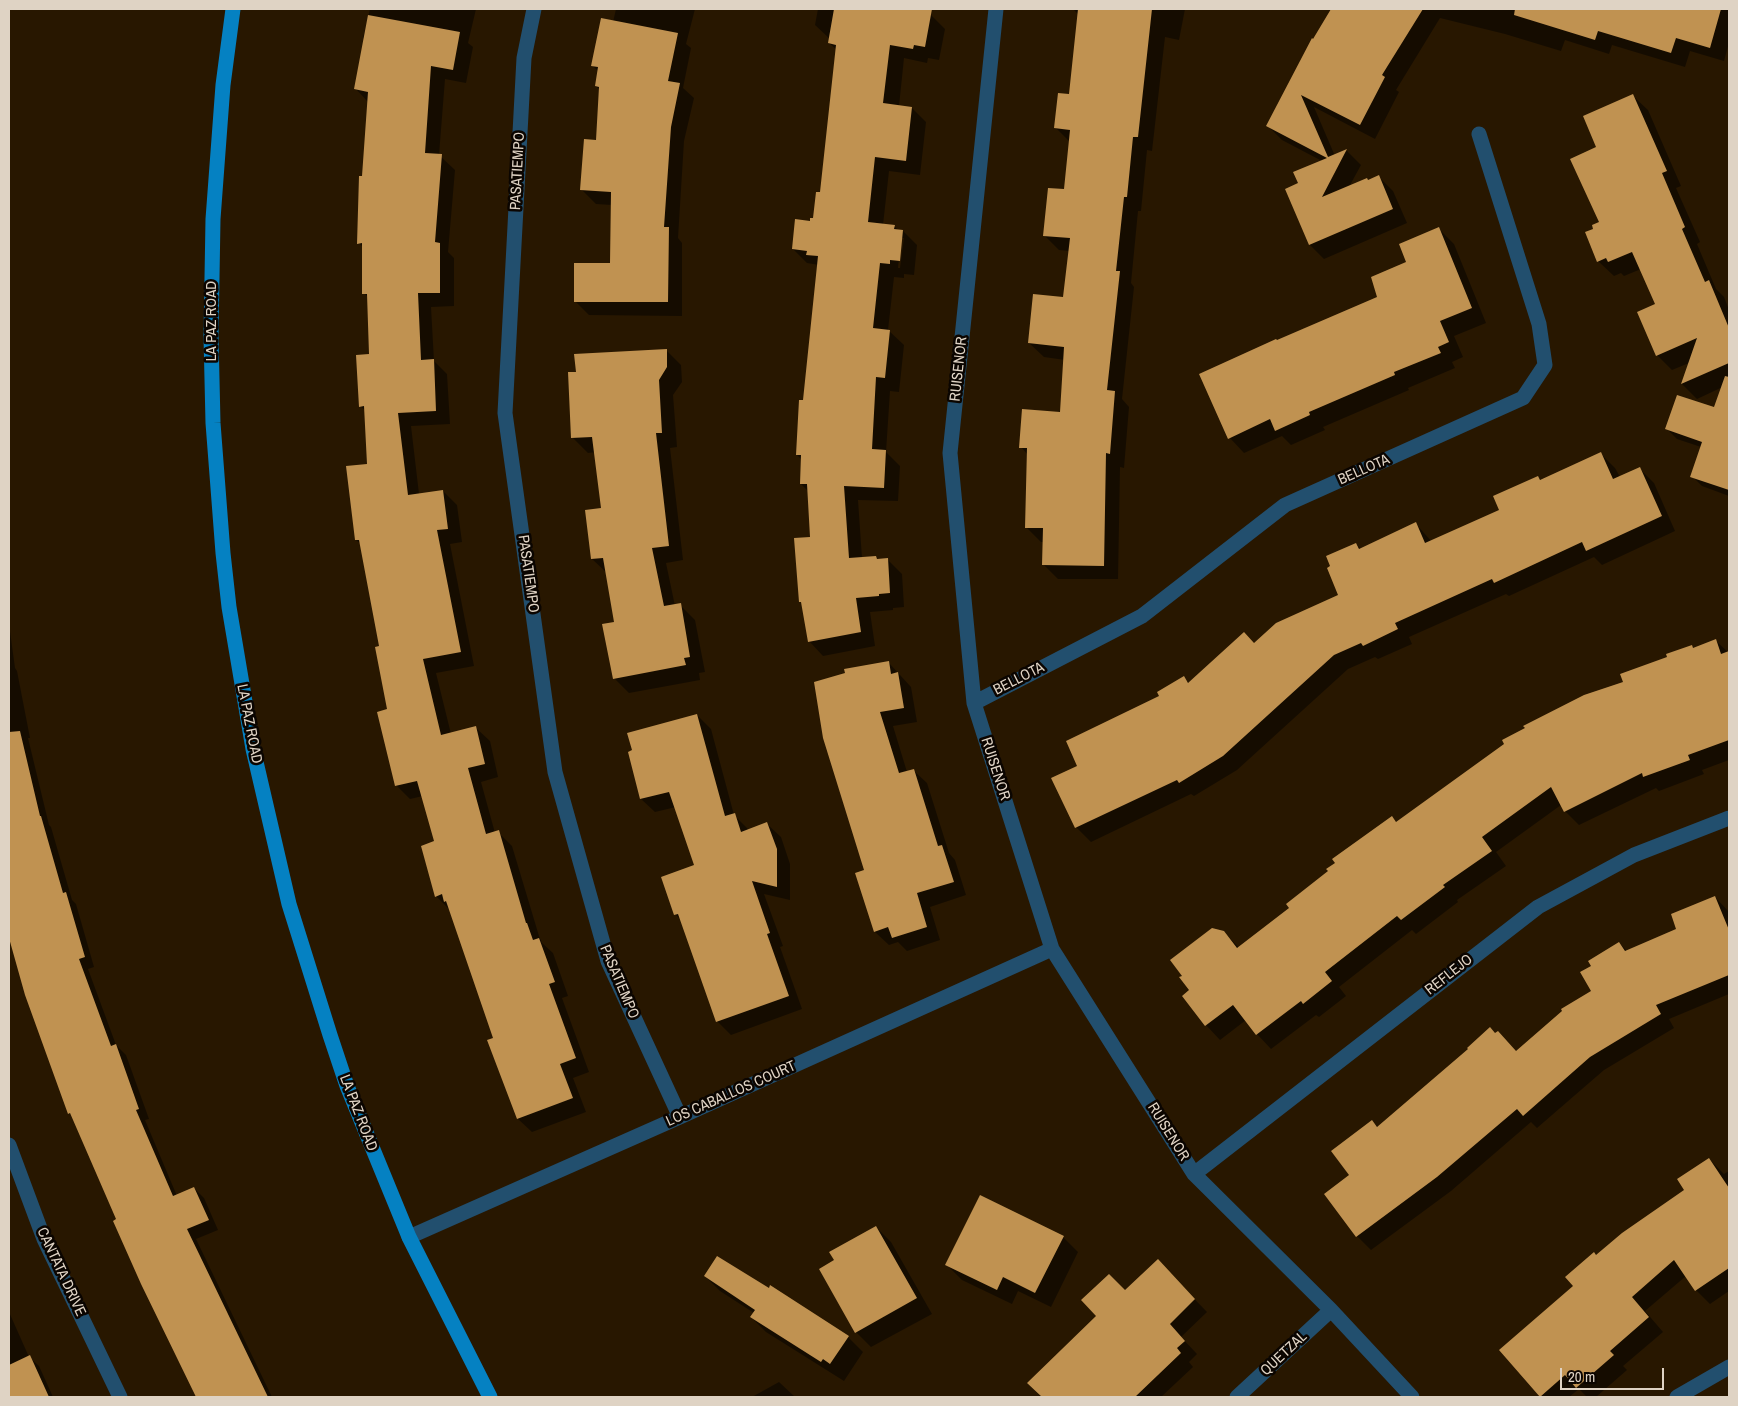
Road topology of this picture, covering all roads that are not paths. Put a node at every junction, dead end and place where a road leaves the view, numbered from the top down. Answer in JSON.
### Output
{"nodes":[{"id":1,"x":233,"y":9,"type":"edge"},
{"id":2,"x":534,"y":9,"type":"edge"},
{"id":3,"x":996,"y":9,"type":"edge"},
{"id":4,"x":1479,"y":134,"type":"dead end"},
{"id":5,"x":974,"y":703,"type":"junction"},
{"id":6,"x":1729,"y":818,"type":"edge"},
{"id":7,"x":1052,"y":948,"type":"junction"},
{"id":8,"x":680,"y":1117,"type":"junction"},
{"id":9,"x":9,"y":1145,"type":"edge"},
{"id":10,"x":1194,"y":1174,"type":"junction"},
{"id":11,"x":409,"y":1237,"type":"junction"},
{"id":12,"x":1330,"y":1310,"type":"junction"},
{"id":13,"x":1729,"y":1367,"type":"edge"},
{"id":14,"x":120,"y":1397,"type":"edge"},
{"id":15,"x":490,"y":1397,"type":"edge"},
{"id":16,"x":1237,"y":1397,"type":"edge"},
{"id":17,"x":1412,"y":1397,"type":"edge"},
{"id":18,"x":1677,"y":1397,"type":"edge"}],
"edges":[{"from":1,"to":11,"type":"main road","name":"LA PAZ ROAD"},
{"from":2,"to":8,"type":"street","name":"PASATIEMPO"},
{"from":3,"to":5,"type":"street","name":"RUISENOR"},
{"from":4,"to":5,"type":"street","name":"BELLOTA"},
{"from":5,"to":7,"type":"street","name":"RUISENOR"},
{"from":6,"to":10,"type":"street","name":"REFLEJO"},
{"from":7,"to":8,"type":"street","name":"LOS CABALLOS COURT"},
{"from":7,"to":10,"type":"street","name":"RUISENOR"},
{"from":8,"to":11,"type":"street","name":"LOS CABALLOS COURT"},
{"from":9,"to":14,"type":"street","name":"CANTATA DRIVE"},
{"from":10,"to":12,"type":"street","name":"RUISENOR"},
{"from":11,"to":15,"type":"main road","name":"LA PAZ ROAD"},
{"from":12,"to":16,"type":"street","name":"QUETZAL"},
{"from":12,"to":17,"type":"street","name":"RUISENOR"},
{"from":13,"to":18,"type":"street"}]}
